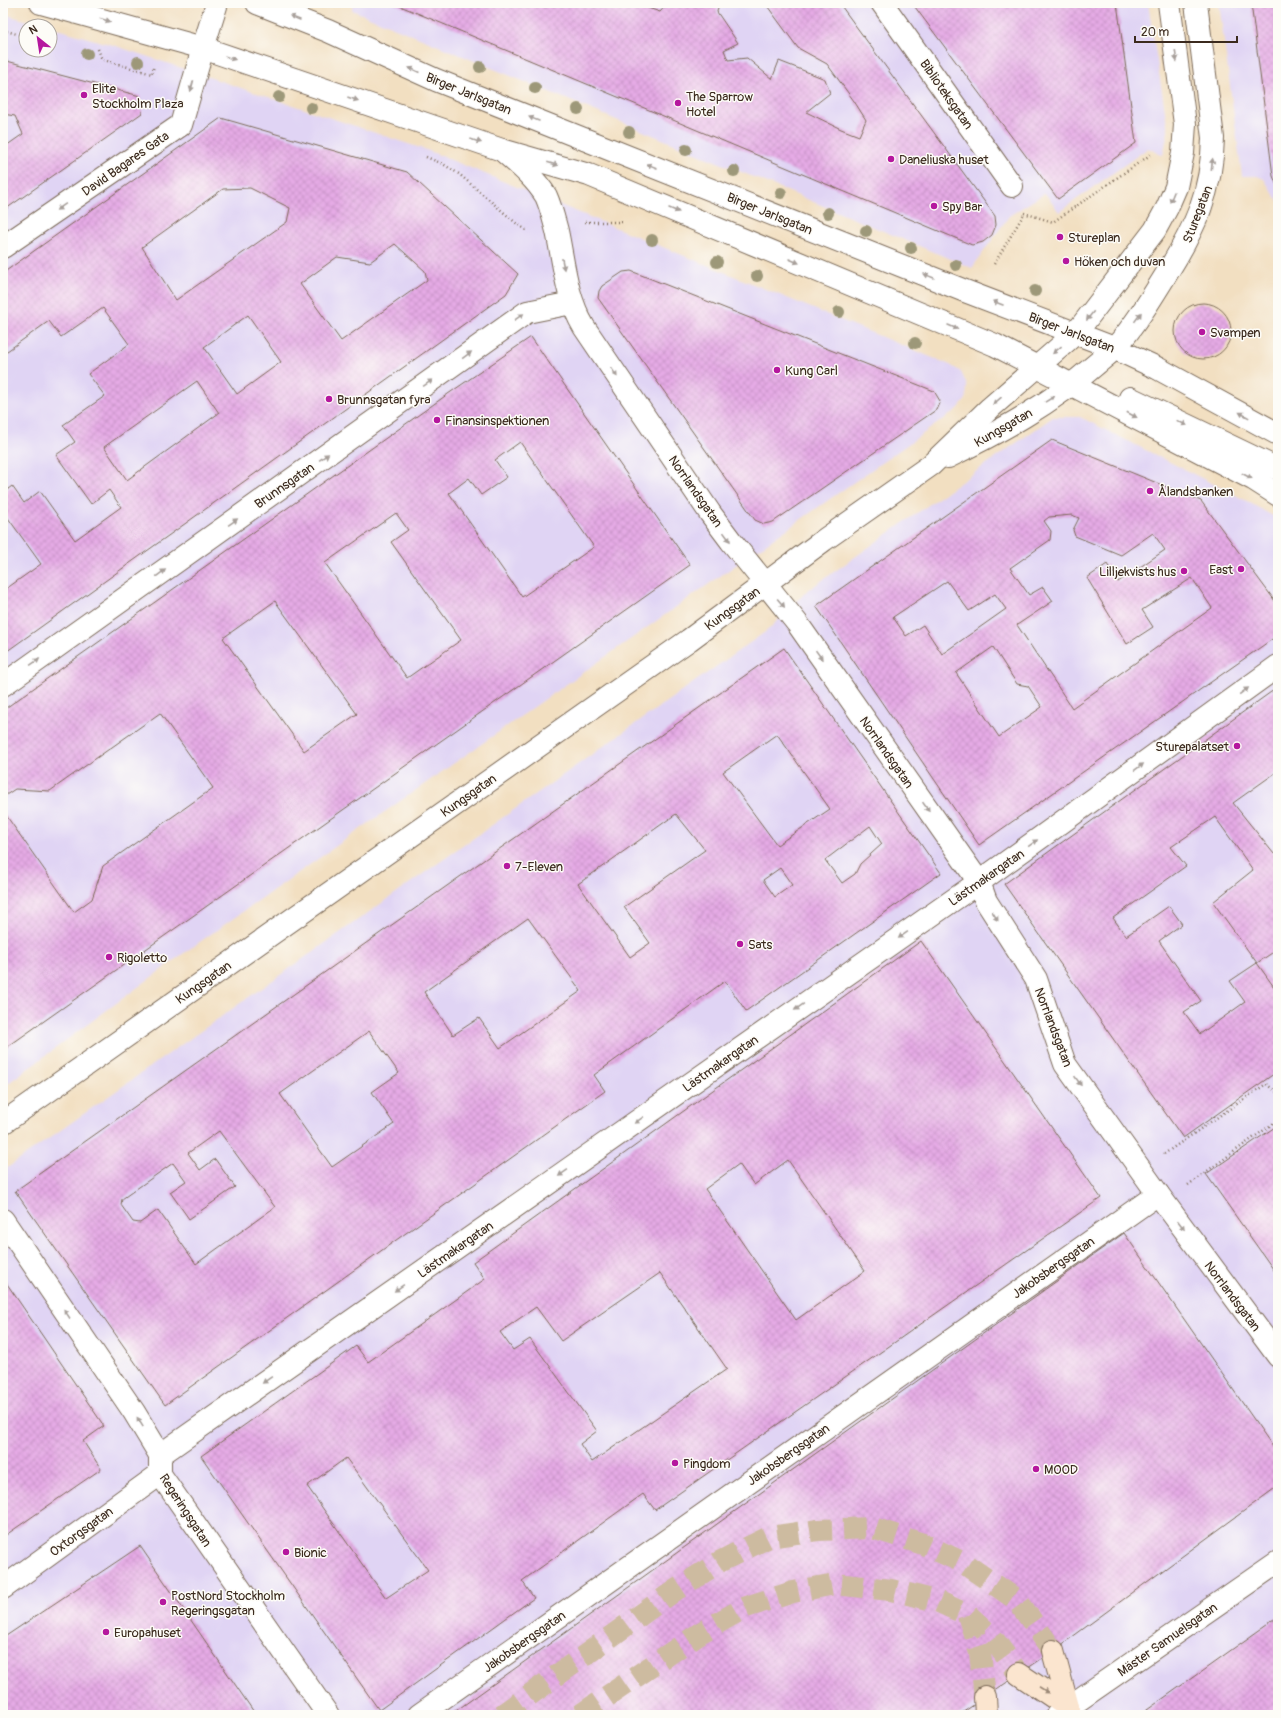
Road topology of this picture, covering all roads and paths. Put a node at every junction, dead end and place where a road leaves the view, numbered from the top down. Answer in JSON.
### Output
{"nodes":[{"id":1,"x":41,"y":3,"type":"edge"},
{"id":2,"x":217,"y":3,"type":"edge"},
{"id":3,"x":257,"y":3,"type":"edge"},
{"id":4,"x":882,"y":3,"type":"edge"},
{"id":5,"x":1169,"y":3,"type":"edge"},
{"id":6,"x":1196,"y":3,"type":"edge"},
{"id":7,"x":3,"y":30,"type":"edge"},
{"id":8,"x":18,"y":34,"type":"edge"},
{"id":9,"x":97,"y":46,"type":"dead end"},
{"id":10,"x":203,"y":48,"type":"junction"},
{"id":11,"x":195,"y":74,"type":"junction"},
{"id":12,"x":502,"y":150,"type":"junction"},
{"id":13,"x":1155,"y":151,"type":"dead end"},
{"id":14,"x":424,"y":156,"type":"dead end"},
{"id":15,"x":1012,"y":186,"type":"joint"},
{"id":16,"x":1024,"y":213,"type":"junction"},
{"id":17,"x":533,"y":230,"type":"dead end"},
{"id":18,"x":3,"y":247,"type":"edge"},
{"id":19,"x":994,"y":264,"type":"dead end"},
{"id":20,"x":572,"y":303,"type":"junction"},
{"id":21,"x":1076,"y":333,"type":"junction"},
{"id":22,"x":1114,"y":348,"type":"junction"},
{"id":23,"x":1037,"y":366,"type":"junction"},
{"id":24,"x":1078,"y":380,"type":"junction"},
{"id":25,"x":1278,"y":434,"type":"edge"},
{"id":26,"x":931,"y":465,"type":"junction"},
{"id":27,"x":1278,"y":469,"type":"edge"},
{"id":28,"x":1278,"y":495,"type":"edge"},
{"id":29,"x":764,"y":584,"type":"junction"},
{"id":30,"x":1278,"y":666,"type":"edge"},
{"id":31,"x":3,"y":685,"type":"edge"},
{"id":32,"x":979,"y":882,"type":"junction"},
{"id":33,"x":1278,"y":1093,"type":"edge"},
{"id":34,"x":1278,"y":1120,"type":"edge"},
{"id":35,"x":3,"y":1123,"type":"edge"},
{"id":36,"x":1141,"y":1170,"type":"junction"},
{"id":37,"x":1161,"y":1198,"type":"junction"},
{"id":38,"x":3,"y":1220,"type":"edge"},
{"id":39,"x":1278,"y":1356,"type":"edge"},
{"id":40,"x":160,"y":1465,"type":"junction"},
{"id":41,"x":1278,"y":1562,"type":"edge"},
{"id":42,"x":3,"y":1588,"type":"edge"},
{"id":43,"x":1053,"y":1650,"type":"tunnel mouth"},
{"id":44,"x":1019,"y":1674,"type":"tunnel mouth"},
{"id":45,"x":1066,"y":1712,"type":"edge"},
{"id":46,"x":328,"y":1715,"type":"edge"},
{"id":47,"x":419,"y":1715,"type":"edge"}],
"edges":[{"from":1,"to":10,"type":"street","one_way":true},
{"from":2,"to":10,"type":"street"},
{"from":21,"to":3,"type":"street","name":"Birger Jarlsgatan","one_way":true},
{"from":4,"to":15,"type":"street","name":"Biblioteksgatan"},
{"from":5,"to":21,"type":"street","one_way":true},
{"from":22,"to":6,"type":"street","name":"Sturegatan","one_way":true},
{"from":7,"to":8,"type":"path"},
{"from":9,"to":11,"type":"path"},
{"from":10,"to":11,"type":"street","name":"David Bagares Gata"},
{"from":10,"to":12,"type":"street","one_way":true},
{"from":11,"to":18,"type":"street","name":"David Bagares Gata","one_way":true},
{"from":12,"to":20,"type":"street","name":"Norrlandsgatan","one_way":true},
{"from":12,"to":23,"type":"street","one_way":true},
{"from":13,"to":16,"type":"path"},
{"from":14,"to":17,"type":"path"},
{"from":15,"to":16,"type":"path"},
{"from":16,"to":19,"type":"path"},
{"from":20,"to":29,"type":"street","name":"Norrlandsgatan","one_way":true},
{"from":31,"to":20,"type":"street","name":"Brunnsgatan","one_way":true},
{"from":21,"to":22,"type":"street","name":"Birger Jarlsgatan"},
{"from":21,"to":23,"type":"street","one_way":true},
{"from":22,"to":24,"type":"street","name":"Sturegatan"},
{"from":25,"to":22,"type":"street","name":"Birger Jarlsgatan","one_way":true},
{"from":23,"to":24,"type":"street"},
{"from":23,"to":26,"type":"street","name":"Kungsgatan","one_way":true},
{"from":26,"to":24,"type":"street","name":"Kungsgatan","one_way":true},
{"from":24,"to":27,"type":"street","one_way":true},
{"from":24,"to":28,"type":"street","one_way":true},
{"from":26,"to":29,"type":"street","name":"Kungsgatan"},
{"from":29,"to":32,"type":"street","name":"Norrlandsgatan","one_way":true},
{"from":29,"to":35,"type":"street","name":"Kungsgatan"},
{"from":32,"to":30,"type":"street","name":"Lästmakargatan","one_way":true},
{"from":32,"to":36,"type":"street","name":"Norrlandsgatan","one_way":true},
{"from":32,"to":40,"type":"street","name":"Lästmakargatan","one_way":true},
{"from":33,"to":36,"type":"path"},
{"from":34,"to":37,"type":"path"},
{"from":36,"to":37,"type":"street","name":"Norrlandsgatan"},
{"from":37,"to":39,"type":"street","name":"Norrlandsgatan","one_way":true},
{"from":37,"to":47,"type":"street","name":"Jakobsbergsgatan"},
{"from":40,"to":38,"type":"street","name":"Regeringsgatan","one_way":true},
{"from":40,"to":42,"type":"street","name":"Oxtorgsgatan"},
{"from":40,"to":46,"type":"street","name":"Regeringsgatan"},
{"from":41,"to":45,"type":"street","name":"Mäster Samuelsgatan"},
{"from":43,"to":45,"type":"main road"},
{"from":44,"to":45,"type":"main road","one_way":true}]}
